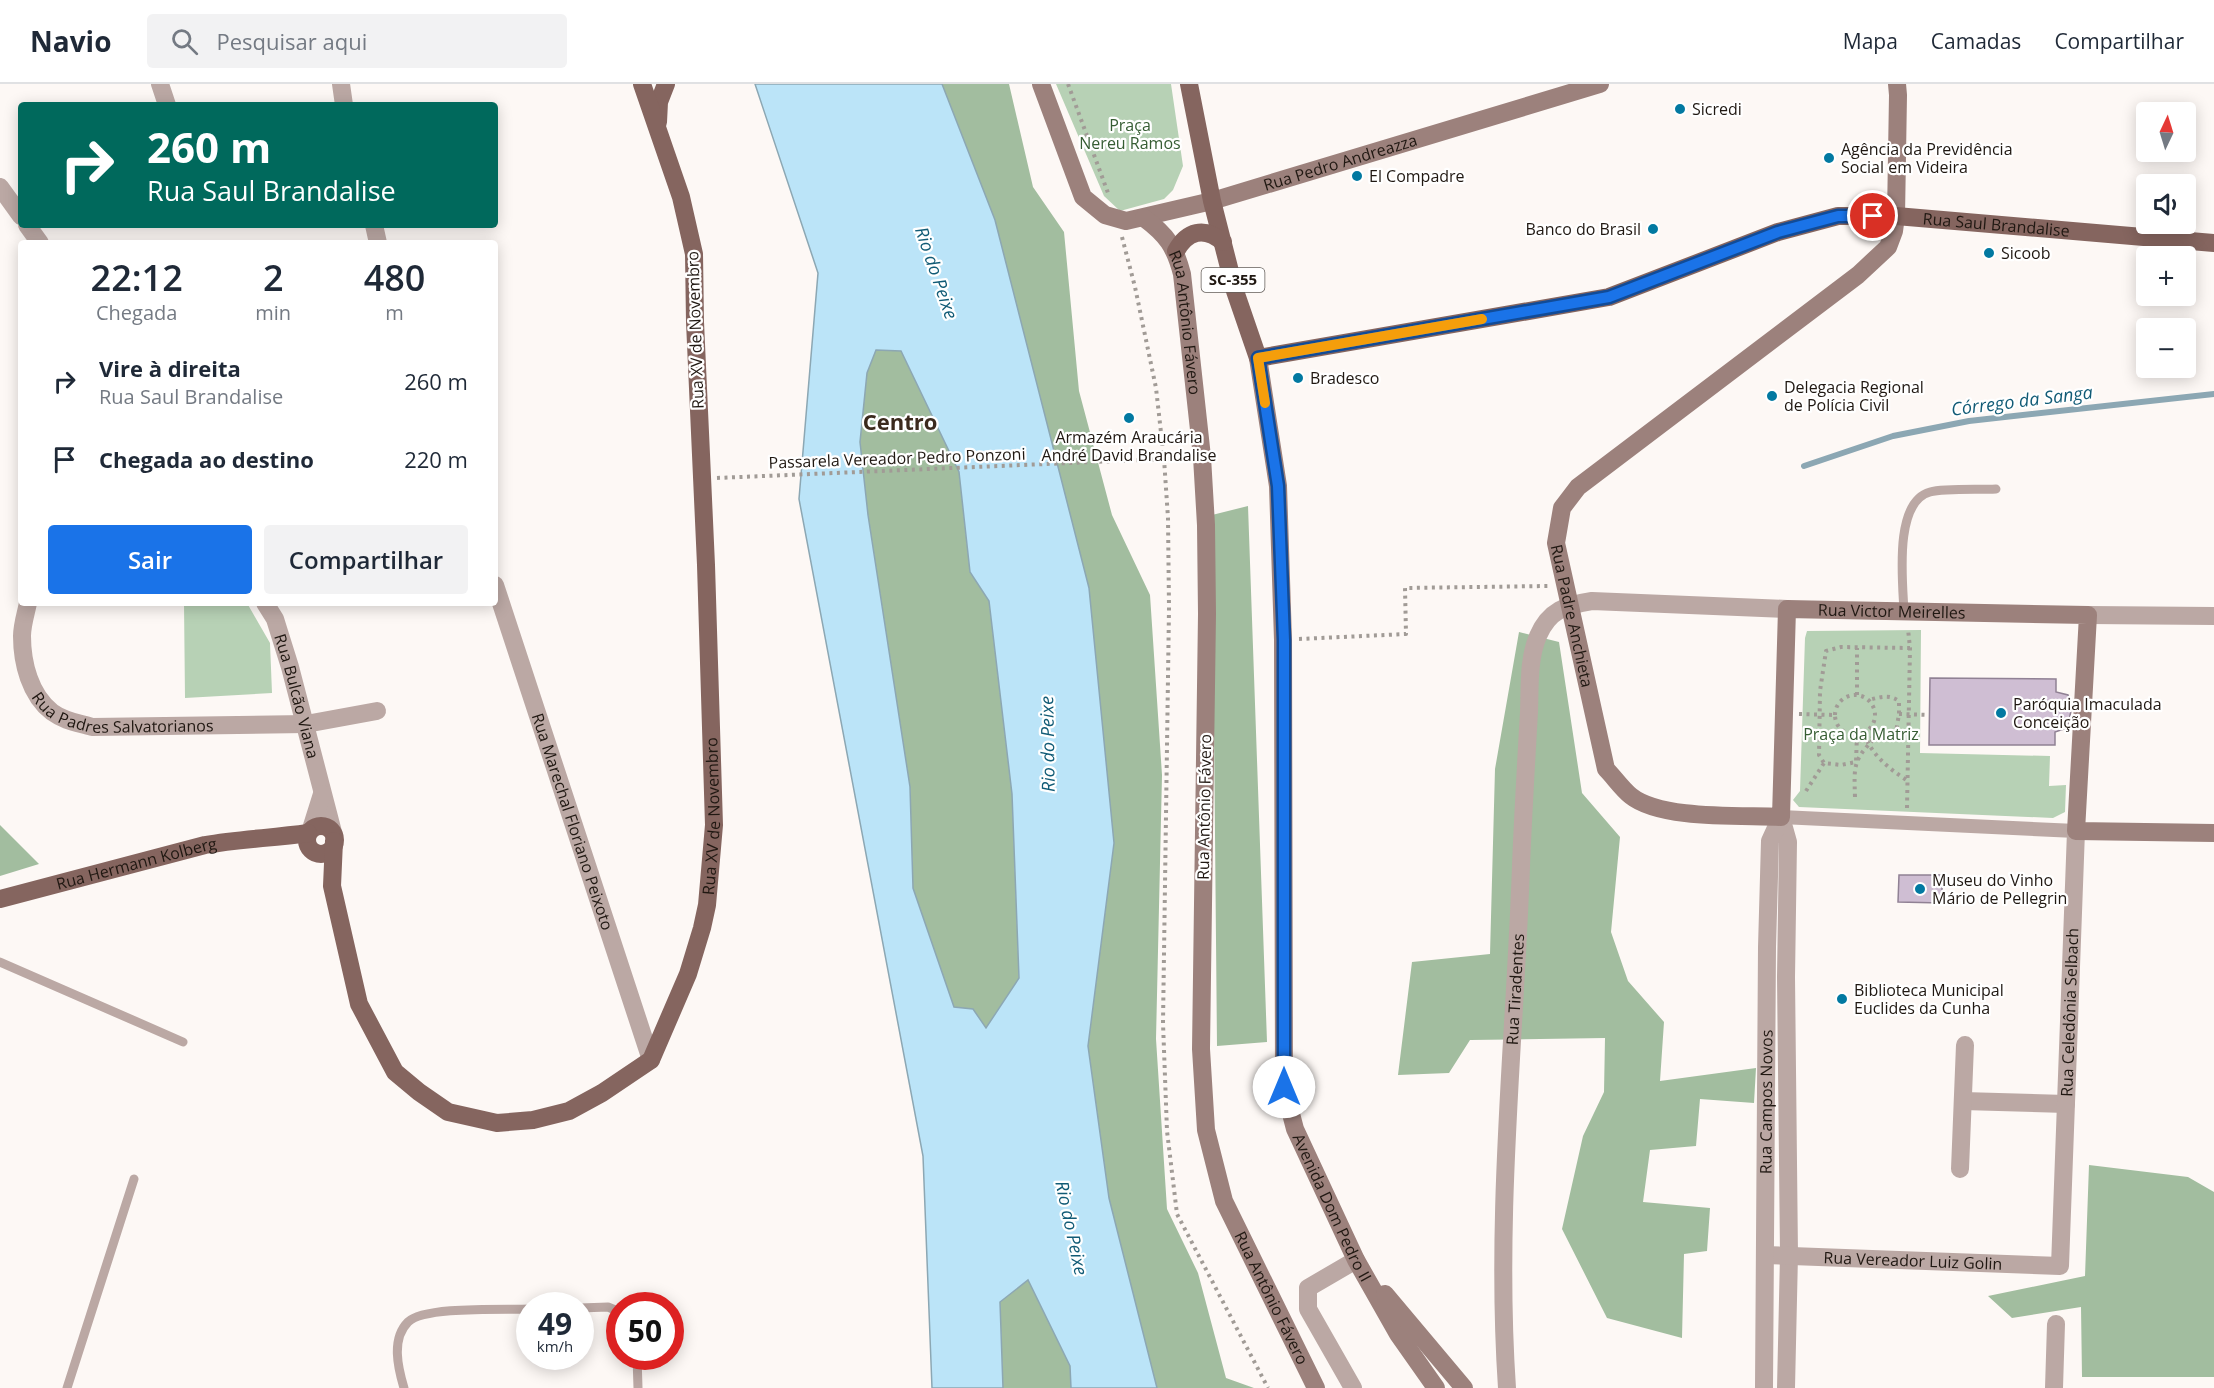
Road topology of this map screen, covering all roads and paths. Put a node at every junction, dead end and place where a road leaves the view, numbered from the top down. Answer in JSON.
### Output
{"nodes":[{"id":1,"x":160,"y":84,"type":"edge"},
{"id":2,"x":341,"y":84,"type":"edge"},
{"id":3,"x":642,"y":84,"type":"edge"},
{"id":4,"x":666,"y":84,"type":"edge"},
{"id":5,"x":1041,"y":84,"type":"edge"},
{"id":6,"x":1068,"y":84,"type":"edge"},
{"id":7,"x":1189,"y":84,"type":"edge"},
{"id":8,"x":1600,"y":84,"type":"edge"},
{"id":9,"x":1897,"y":84,"type":"edge"},
{"id":10,"x":165,"y":102,"type":"edge"},
{"id":11,"x":344,"y":102,"type":"edge"},
{"id":12,"x":658,"y":127,"type":"junction"},
{"id":13,"x":0,"y":187,"type":"edge"},
{"id":14,"x":1212,"y":201,"type":"junction"},
{"id":15,"x":18,"y":212,"type":"edge"},
{"id":16,"x":1896,"y":216,"type":"junction"},
{"id":17,"x":1144,"y":218,"type":"junction"},
{"id":18,"x":1118,"y":220,"type":"junction"},
{"id":19,"x":1223,"y":242,"type":"junction"},
{"id":20,"x":2214,"y":243,"type":"edge"},
{"id":21,"x":1176,"y":251,"type":"junction"},
{"id":22,"x":1258,"y":358,"type":"junction"},
{"id":23,"x":1202,"y":457,"type":"junction"},
{"id":24,"x":1164,"y":459,"type":"junction"},
{"id":25,"x":702,"y":478,"type":"junction"},
{"id":26,"x":1996,"y":489,"type":"dead end"},
{"id":27,"x":1565,"y":586,"type":"junction"},
{"id":28,"x":498,"y":594,"type":"edge"},
{"id":29,"x":1569,"y":605,"type":"junction"},
{"id":30,"x":27,"y":606,"type":"edge"},
{"id":31,"x":1787,"y":609,"type":"junction"},
{"id":32,"x":276,"y":611,"type":"edge"},
{"id":33,"x":1904,"y":612,"type":"junction"},
{"id":34,"x":2088,"y":615,"type":"junction"},
{"id":35,"x":2214,"y":616,"type":"edge"},
{"id":36,"x":1284,"y":640,"type":"junction"},
{"id":37,"x":1857,"y":648,"type":"junction"},
{"id":38,"x":1910,"y":648,"type":"junction"},
{"id":39,"x":1857,"y":695,"type":"junction"},
{"id":40,"x":1869,"y":700,"type":"junction"},
{"id":41,"x":377,"y":711,"type":"dead end"},
{"id":42,"x":1820,"y":714,"type":"junction"},
{"id":43,"x":1899,"y":714,"type":"junction"},
{"id":44,"x":1909,"y":714,"type":"junction"},
{"id":45,"x":1808,"y":715,"type":"dead end"},
{"id":46,"x":1835,"y":715,"type":"junction"},
{"id":47,"x":1929,"y":716,"type":"dead end"},
{"id":48,"x":306,"y":724,"type":"junction"},
{"id":49,"x":1864,"y":733,"type":"junction"},
{"id":50,"x":1857,"y":735,"type":"junction"},
{"id":51,"x":1875,"y":738,"type":"junction"},
{"id":52,"x":1868,"y":745,"type":"junction"},
{"id":53,"x":1856,"y":762,"type":"junction"},
{"id":54,"x":1824,"y":763,"type":"junction"},
{"id":55,"x":1908,"y":781,"type":"junction"},
{"id":56,"x":1806,"y":791,"type":"dead end"},
{"id":57,"x":322,"y":792,"type":"junction"},
{"id":58,"x":1855,"y":797,"type":"dead end"},
{"id":59,"x":1780,"y":817,"type":"junction"},
{"id":60,"x":1906,"y":824,"type":"junction"},
{"id":61,"x":2076,"y":831,"type":"junction"},
{"id":62,"x":2214,"y":833,"type":"edge"},
{"id":63,"x":310,"y":839,"type":"junction"},
{"id":64,"x":334,"y":839,"type":"junction"},
{"id":65,"x":332,"y":886,"type":"junction"},
{"id":66,"x":0,"y":899,"type":"edge"},
{"id":67,"x":0,"y":962,"type":"edge"},
{"id":68,"x":183,"y":1042,"type":"dead end"},
{"id":69,"x":1965,"y":1045,"type":"dead end"},
{"id":70,"x":651,"y":1060,"type":"junction"},
{"id":71,"x":1963,"y":1101,"type":"junction"},
{"id":72,"x":2066,"y":1104,"type":"junction"},
{"id":73,"x":1960,"y":1169,"type":"dead end"},
{"id":74,"x":134,"y":1179,"type":"dead end"},
{"id":75,"x":1766,"y":1255,"type":"junction"},
{"id":76,"x":1789,"y":1255,"type":"junction"},
{"id":77,"x":1356,"y":1260,"type":"junction"},
{"id":78,"x":2060,"y":1266,"type":"joint"},
{"id":79,"x":516,"y":1309,"type":"edge"},
{"id":80,"x":2056,"y":1324,"type":"dead end"},
{"id":81,"x":637,"y":1370,"type":"edge"},
{"id":82,"x":67,"y":1388,"type":"edge"},
{"id":83,"x":404,"y":1388,"type":"edge"},
{"id":84,"x":638,"y":1388,"type":"edge"},
{"id":85,"x":1268,"y":1388,"type":"edge"},
{"id":86,"x":1316,"y":1388,"type":"edge"},
{"id":87,"x":1353,"y":1388,"type":"edge"},
{"id":88,"x":1436,"y":1388,"type":"edge"},
{"id":89,"x":1464,"y":1388,"type":"edge"},
{"id":90,"x":1507,"y":1388,"type":"edge"},
{"id":91,"x":1764,"y":1388,"type":"edge"},
{"id":92,"x":1786,"y":1388,"type":"edge"},
{"id":93,"x":2054,"y":1388,"type":"edge"}],
"edges":[{"from":1,"to":10,"type":"street"},
{"from":2,"to":11,"type":"street"},
{"from":3,"to":12,"type":"main road","name":"Rua XV de Novembro"},
{"from":4,"to":12,"type":"main road"},
{"from":5,"to":18,"type":"main road"},
{"from":6,"to":18,"type":"path"},
{"from":7,"to":14,"type":"main road","name":"Avenida Dom Pedro II","number":"SC-355"},
{"from":8,"to":14,"type":"main road","name":"Rua Pedro Andreazza"},
{"from":9,"to":16,"type":"main road","name":"Rua Padre Anchieta"},
{"from":12,"to":25,"type":"main road","name":"Rua XV de Novembro"},
{"from":13,"to":15,"type":"street"},
{"from":14,"to":17,"type":"main road","name":"Rua Pedro Andreazza"},
{"from":14,"to":19,"type":"main road","name":"Avenida Dom Pedro II","number":"SC-355"},
{"from":16,"to":20,"type":"main road","name":"Rua Saul Brandalise"},
{"from":16,"to":22,"type":"main road","name":"Rua Saul Brandalise"},
{"from":16,"to":27,"type":"main road","name":"Rua Padre Anchieta"},
{"from":17,"to":18,"type":"main road","name":"Rua Pedro Andreazza"},
{"from":17,"to":21,"type":"main road","name":"Rua Antônio Fávero"},
{"from":18,"to":24,"type":"path"},
{"from":19,"to":21,"type":"main road"},
{"from":19,"to":22,"type":"main road","name":"Avenida Dom Pedro II","number":"SC-355"},
{"from":21,"to":23,"type":"main road","name":"Rua Antônio Fávero"},
{"from":22,"to":36,"type":"main road","name":"Avenida Dom Pedro II"},
{"from":23,"to":24,"type":"path","name":"Passarela Vereador Pedro Ponzoni"},
{"from":23,"to":86,"type":"main road","name":"Rua Antônio Fávero"},
{"from":24,"to":25,"type":"path","name":"Passarela Vereador Pedro Ponzoni"},
{"from":24,"to":85,"type":"path"},
{"from":25,"to":70,"type":"main road","name":"Rua XV de Novembro"},
{"from":26,"to":33,"type":"lane"},
{"from":27,"to":29,"type":"main road","name":"Rua Padre Anchieta"},
{"from":27,"to":36,"type":"path"},
{"from":28,"to":70,"type":"street","name":"Rua Marechal Floriano Peixoto"},
{"from":29,"to":31,"type":"street","name":"Rua Victor Meirelles"},
{"from":29,"to":59,"type":"main road","name":"Rua Padre Anchieta"},
{"from":29,"to":90,"type":"street","name":"Rua Tiradentes"},
{"from":30,"to":48,"type":"street","name":"Rua Padres Salvatorianos"},
{"from":31,"to":33,"type":"main road","name":"Rua Victor Meirelles"},
{"from":31,"to":59,"type":"main road","name":"Rua Campos Novos"},
{"from":32,"to":48,"type":"street","name":"Rua Bulcão Viana"},
{"from":33,"to":34,"type":"main road","name":"Rua Victor Meirelles"},
{"from":33,"to":38,"type":"path"},
{"from":34,"to":35,"type":"street","name":"Rua Victor Meirelles"},
{"from":34,"to":61,"type":"main road","name":"Rua Celedônia Selbach"},
{"from":36,"to":77,"type":"main road","name":"Avenida Dom Pedro II"},
{"from":37,"to":38,"type":"path"},
{"from":37,"to":39,"type":"path"},
{"from":37,"to":42,"type":"path"},
{"from":38,"to":44,"type":"path"},
{"from":39,"to":40,"type":"path"},
{"from":39,"to":46,"type":"path"},
{"from":40,"to":43,"type":"path"},
{"from":40,"to":49,"type":"path"},
{"from":41,"to":48,"type":"street","name":"Rua Padres Salvatorianos"},
{"from":42,"to":45,"type":"path"},
{"from":42,"to":46,"type":"path"},
{"from":42,"to":54,"type":"path"},
{"from":43,"to":44,"type":"path"},
{"from":43,"to":51,"type":"path"},
{"from":44,"to":47,"type":"path"},
{"from":44,"to":55,"type":"path"},
{"from":46,"to":50,"type":"path"},
{"from":48,"to":57,"type":"street","name":"Rua Bulcão Viana"},
{"from":49,"to":50,"type":"path"},
{"from":49,"to":51,"type":"path"},
{"from":49,"to":52,"type":"path"},
{"from":50,"to":53,"type":"path"},
{"from":51,"to":52,"type":"path"},
{"from":52,"to":53,"type":"path"},
{"from":52,"to":55,"type":"path"},
{"from":53,"to":54,"type":"path"},
{"from":53,"to":58,"type":"path"},
{"from":54,"to":56,"type":"path"},
{"from":55,"to":60,"type":"path"},
{"from":57,"to":63,"type":"street","name":"Rua Bulcão Viana"},
{"from":57,"to":64,"type":"street","name":"Rua Bulcão Viana"},
{"from":59,"to":60,"type":"street"},
{"from":59,"to":75,"type":"street","name":"Rua Campos Novos"},
{"from":59,"to":76,"type":"street","name":"Rua Campos Novos"},
{"from":60,"to":61,"type":"street"},
{"from":61,"to":62,"type":"main road"},
{"from":61,"to":72,"type":"street","name":"Rua Celedônia Selbach"},
{"from":63,"to":64,"type":"main road"},
{"from":63,"to":65,"type":"main road"},
{"from":63,"to":66,"type":"main road","name":"Rua Hermann Kolberg"},
{"from":64,"to":65,"type":"main road","name":"Rua Bulcão Viana"},
{"from":65,"to":70,"type":"main road"},
{"from":67,"to":68,"type":"lane"},
{"from":69,"to":71,"type":"street"},
{"from":71,"to":72,"type":"street"},
{"from":71,"to":73,"type":"street"},
{"from":72,"to":78,"type":"street","name":"Rua Celedônia Selbach"},
{"from":74,"to":82,"type":"lane"},
{"from":75,"to":76,"type":"street","name":"Rua Vereador Luiz Golin"},
{"from":75,"to":91,"type":"street","name":"Rua Campos Novos"},
{"from":76,"to":78,"type":"street","name":"Rua Vereador Luiz Golin"},
{"from":76,"to":92,"type":"street","name":"Rua Campos Novos"},
{"from":77,"to":87,"type":"street"},
{"from":77,"to":88,"type":"main road","name":"Avenida Dom Pedro II"},
{"from":77,"to":89,"type":"main road"},
{"from":79,"to":83,"type":"lane"},
{"from":80,"to":93,"type":"street"},
{"from":81,"to":84,"type":"lane"}]}
